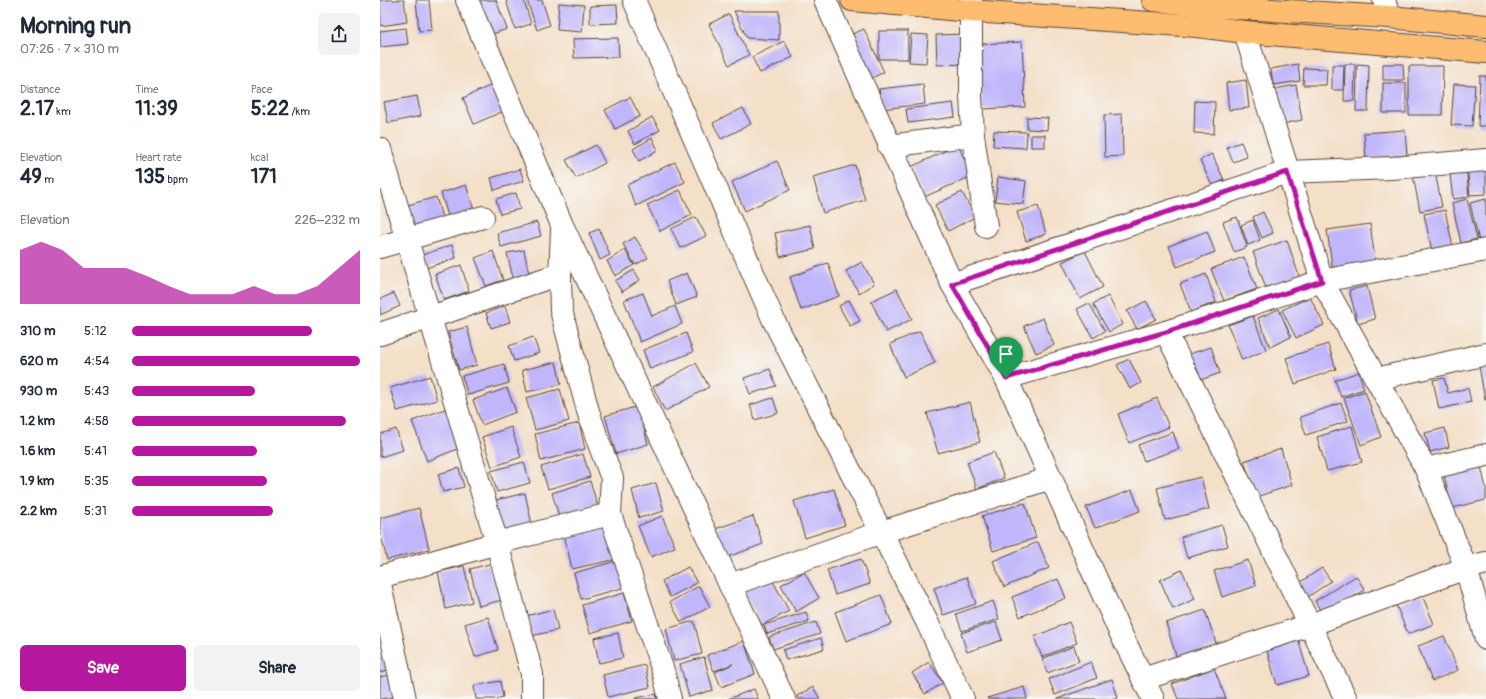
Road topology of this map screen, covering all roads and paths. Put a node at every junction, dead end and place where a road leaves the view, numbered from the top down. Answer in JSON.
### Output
{"nodes":[{"id":1,"x":467,"y":0,"type":"edge"},
{"id":2,"x":634,"y":0,"type":"edge"},
{"id":3,"x":825,"y":0,"type":"edge"},
{"id":4,"x":852,"y":0,"type":"edge"},
{"id":5,"x":1153,"y":0,"type":"edge"},
{"id":6,"x":1256,"y":4,"type":"edge"},
{"id":7,"x":971,"y":6,"type":"edge"},
{"id":8,"x":1386,"y":9,"type":"edge"},
{"id":9,"x":1486,"y":26,"type":"edge"},
{"id":10,"x":1245,"y":32,"type":"junction"},
{"id":11,"x":1486,"y":52,"type":"edge"},
{"id":12,"x":973,"y":135,"type":"junction"},
{"id":13,"x":889,"y":146,"type":"junction"},
{"id":14,"x":380,"y":148,"type":"edge"},
{"id":15,"x":1486,"y":160,"type":"edge"},
{"id":16,"x":1287,"y":172,"type":"junction"},
{"id":17,"x":483,"y":217,"type":"dead end"},
{"id":18,"x":562,"y":226,"type":"junction"},
{"id":19,"x":986,"y":226,"type":"dead end"},
{"id":20,"x":407,"y":238,"type":"junction"},
{"id":21,"x":380,"y":247,"type":"edge"},
{"id":22,"x":1486,"y":250,"type":"edge"},
{"id":23,"x":560,"y":274,"type":"junction"},
{"id":24,"x":1322,"y":281,"type":"junction"},
{"id":25,"x":952,"y":284,"type":"junction"},
{"id":26,"x":430,"y":317,"type":"junction"},
{"id":27,"x":1166,"y":332,"type":"junction"},
{"id":28,"x":380,"y":334,"type":"edge"},
{"id":29,"x":1486,"y":354,"type":"edge"},
{"id":30,"x":1006,"y":378,"type":"junction"},
{"id":31,"x":1376,"y":379,"type":"junction"},
{"id":32,"x":1486,"y":454,"type":"edge"},
{"id":33,"x":1426,"y":469,"type":"junction"},
{"id":34,"x":1051,"y":478,"type":"junction"},
{"id":35,"x":610,"y":514,"type":"junction"},
{"id":36,"x":882,"y":532,"type":"junction"},
{"id":37,"x":497,"y":543,"type":"junction"},
{"id":38,"x":1476,"y":566,"type":"edge"},
{"id":39,"x":380,"y":577,"type":"edge"},
{"id":40,"x":380,"y":584,"type":"edge"},
{"id":41,"x":730,"y":585,"type":"junction"},
{"id":42,"x":1310,"y":624,"type":"junction"},
{"id":43,"x":1486,"y":639,"type":"edge"},
{"id":44,"x":1143,"y":679,"type":"junction"},
{"id":45,"x":405,"y":699,"type":"edge"},
{"id":46,"x":532,"y":699,"type":"edge"},
{"id":47,"x":670,"y":699,"type":"edge"},
{"id":48,"x":784,"y":699,"type":"edge"},
{"id":49,"x":964,"y":699,"type":"edge"},
{"id":50,"x":1153,"y":699,"type":"edge"},
{"id":51,"x":1346,"y":699,"type":"edge"}],
"edges":[{"from":1,"to":18,"type":"street"},
{"from":2,"to":36,"type":"street"},
{"from":3,"to":13,"type":"street"},
{"from":4,"to":7,"type":"main road"},
{"from":5,"to":6,"type":"main road"},
{"from":6,"to":8,"type":"main road"},
{"from":7,"to":10,"type":"main road"},
{"from":7,"to":12,"type":"street"},
{"from":8,"to":9,"type":"main road"},
{"from":10,"to":11,"type":"main road"},
{"from":10,"to":16,"type":"street"},
{"from":12,"to":13,"type":"street"},
{"from":12,"to":19,"type":"street"},
{"from":13,"to":25,"type":"street"},
{"from":14,"to":20,"type":"street"},
{"from":15,"to":16,"type":"street"},
{"from":16,"to":24,"type":"street"},
{"from":16,"to":25,"type":"street"},
{"from":17,"to":20,"type":"street"},
{"from":18,"to":23,"type":"street"},
{"from":18,"to":41,"type":"street"},
{"from":20,"to":21,"type":"street"},
{"from":20,"to":26,"type":"street"},
{"from":22,"to":24,"type":"street"},
{"from":23,"to":26,"type":"street"},
{"from":23,"to":35,"type":"street"},
{"from":24,"to":27,"type":"street"},
{"from":24,"to":31,"type":"street"},
{"from":25,"to":30,"type":"street"},
{"from":26,"to":28,"type":"street"},
{"from":26,"to":37,"type":"street"},
{"from":27,"to":30,"type":"street"},
{"from":27,"to":42,"type":"street"},
{"from":29,"to":31,"type":"street"},
{"from":30,"to":34,"type":"street"},
{"from":31,"to":33,"type":"street"},
{"from":32,"to":33,"type":"street"},
{"from":33,"to":38,"type":"street"},
{"from":34,"to":36,"type":"street"},
{"from":34,"to":44,"type":"street"},
{"from":35,"to":37,"type":"street"},
{"from":35,"to":47,"type":"street"},
{"from":36,"to":41,"type":"street"},
{"from":36,"to":49,"type":"street"},
{"from":37,"to":39,"type":"street"},
{"from":37,"to":46,"type":"street"},
{"from":38,"to":42,"type":"street"},
{"from":38,"to":43,"type":"street"},
{"from":40,"to":45,"type":"street"},
{"from":41,"to":48,"type":"street"},
{"from":42,"to":44,"type":"street"},
{"from":42,"to":51,"type":"street"},
{"from":44,"to":50,"type":"street"}]}
